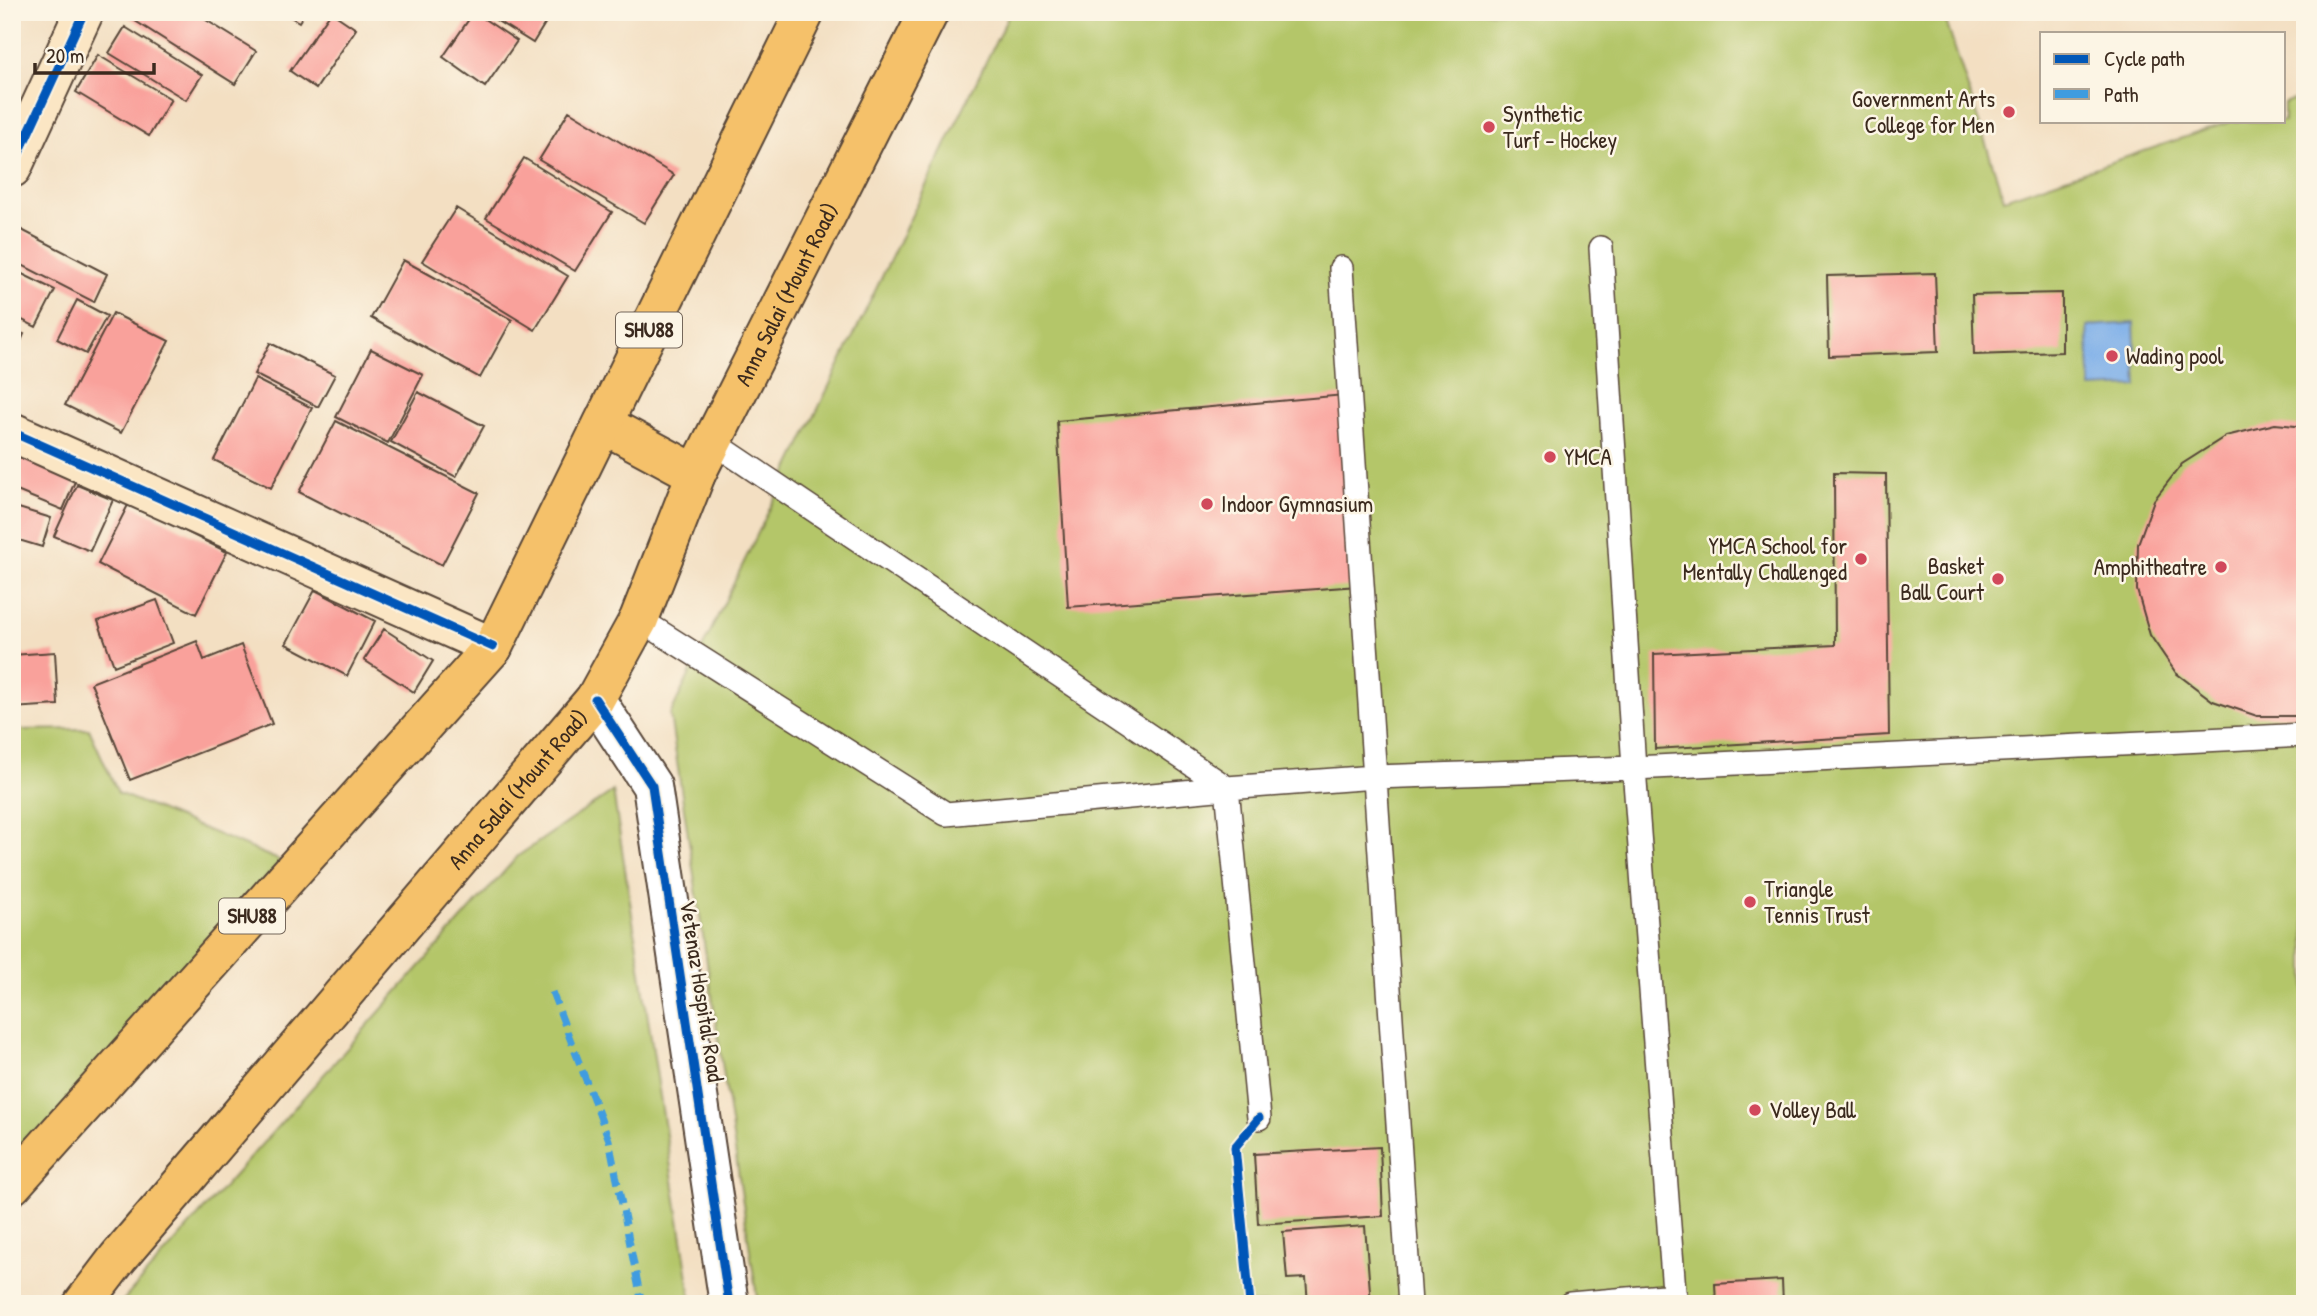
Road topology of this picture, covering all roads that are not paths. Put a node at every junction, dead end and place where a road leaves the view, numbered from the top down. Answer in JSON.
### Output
{"nodes":[{"id":1,"x":84,"y":12,"type":"edge"},
{"id":2,"x":805,"y":12,"type":"edge"},
{"id":3,"x":929,"y":12,"type":"edge"},
{"id":4,"x":12,"y":168,"type":"edge"},
{"id":5,"x":1601,"y":248,"type":"dead end"},
{"id":6,"x":1340,"y":268,"type":"dead end"},
{"id":7,"x":603,"y":424,"type":"junction"},
{"id":8,"x":12,"y":432,"type":"edge"},
{"id":9,"x":704,"y":458,"type":"junction"},
{"id":10,"x":639,"y":619,"type":"junction"},
{"id":11,"x":493,"y":647,"type":"junction"},
{"id":12,"x":595,"y":699,"type":"junction"},
{"id":13,"x":2305,"y":735,"type":"edge"},
{"id":14,"x":1634,"y":768,"type":"junction"},
{"id":15,"x":1375,"y":777,"type":"junction"},
{"id":16,"x":1227,"y":788,"type":"junction"},
{"id":17,"x":1259,"y":1118,"type":"dead end"},
{"id":18,"x":12,"y":1185,"type":"edge"},
{"id":19,"x":1675,"y":1299,"type":"edge"},
{"id":20,"x":83,"y":1304,"type":"edge"},
{"id":21,"x":729,"y":1304,"type":"edge"},
{"id":22,"x":1410,"y":1304,"type":"edge"},
{"id":23,"x":1570,"y":1304,"type":"edge"}],
"edges":[{"from":1,"to":4,"type":"street"},
{"from":2,"to":7,"type":"main road","number":"SHU88"},
{"from":3,"to":9,"type":"main road","name":"Anna Salai (Mount Road)"},
{"from":5,"to":14,"type":"lane"},
{"from":6,"to":15,"type":"lane"},
{"from":7,"to":9,"type":"main road"},
{"from":7,"to":11,"type":"main road","number":"SHU88"},
{"from":8,"to":11,"type":"street"},
{"from":9,"to":10,"type":"main road","name":"Anna Salai (Mount Road)"},
{"from":9,"to":16,"type":"lane"},
{"from":10,"to":12,"type":"main road","name":"Anna Salai (Mount Road)"},
{"from":10,"to":16,"type":"lane"},
{"from":11,"to":18,"type":"main road","number":"SHU88"},
{"from":12,"to":20,"type":"main road","name":"Anna Salai (Mount Road)"},
{"from":12,"to":21,"type":"street","name":"Vetenaz Hospital Road"},
{"from":13,"to":14,"type":"lane"},
{"from":14,"to":15,"type":"lane"},
{"from":14,"to":19,"type":"lane"},
{"from":15,"to":16,"type":"lane"},
{"from":15,"to":22,"type":"lane"},
{"from":16,"to":17,"type":"lane"},
{"from":19,"to":23,"type":"lane"}]}
